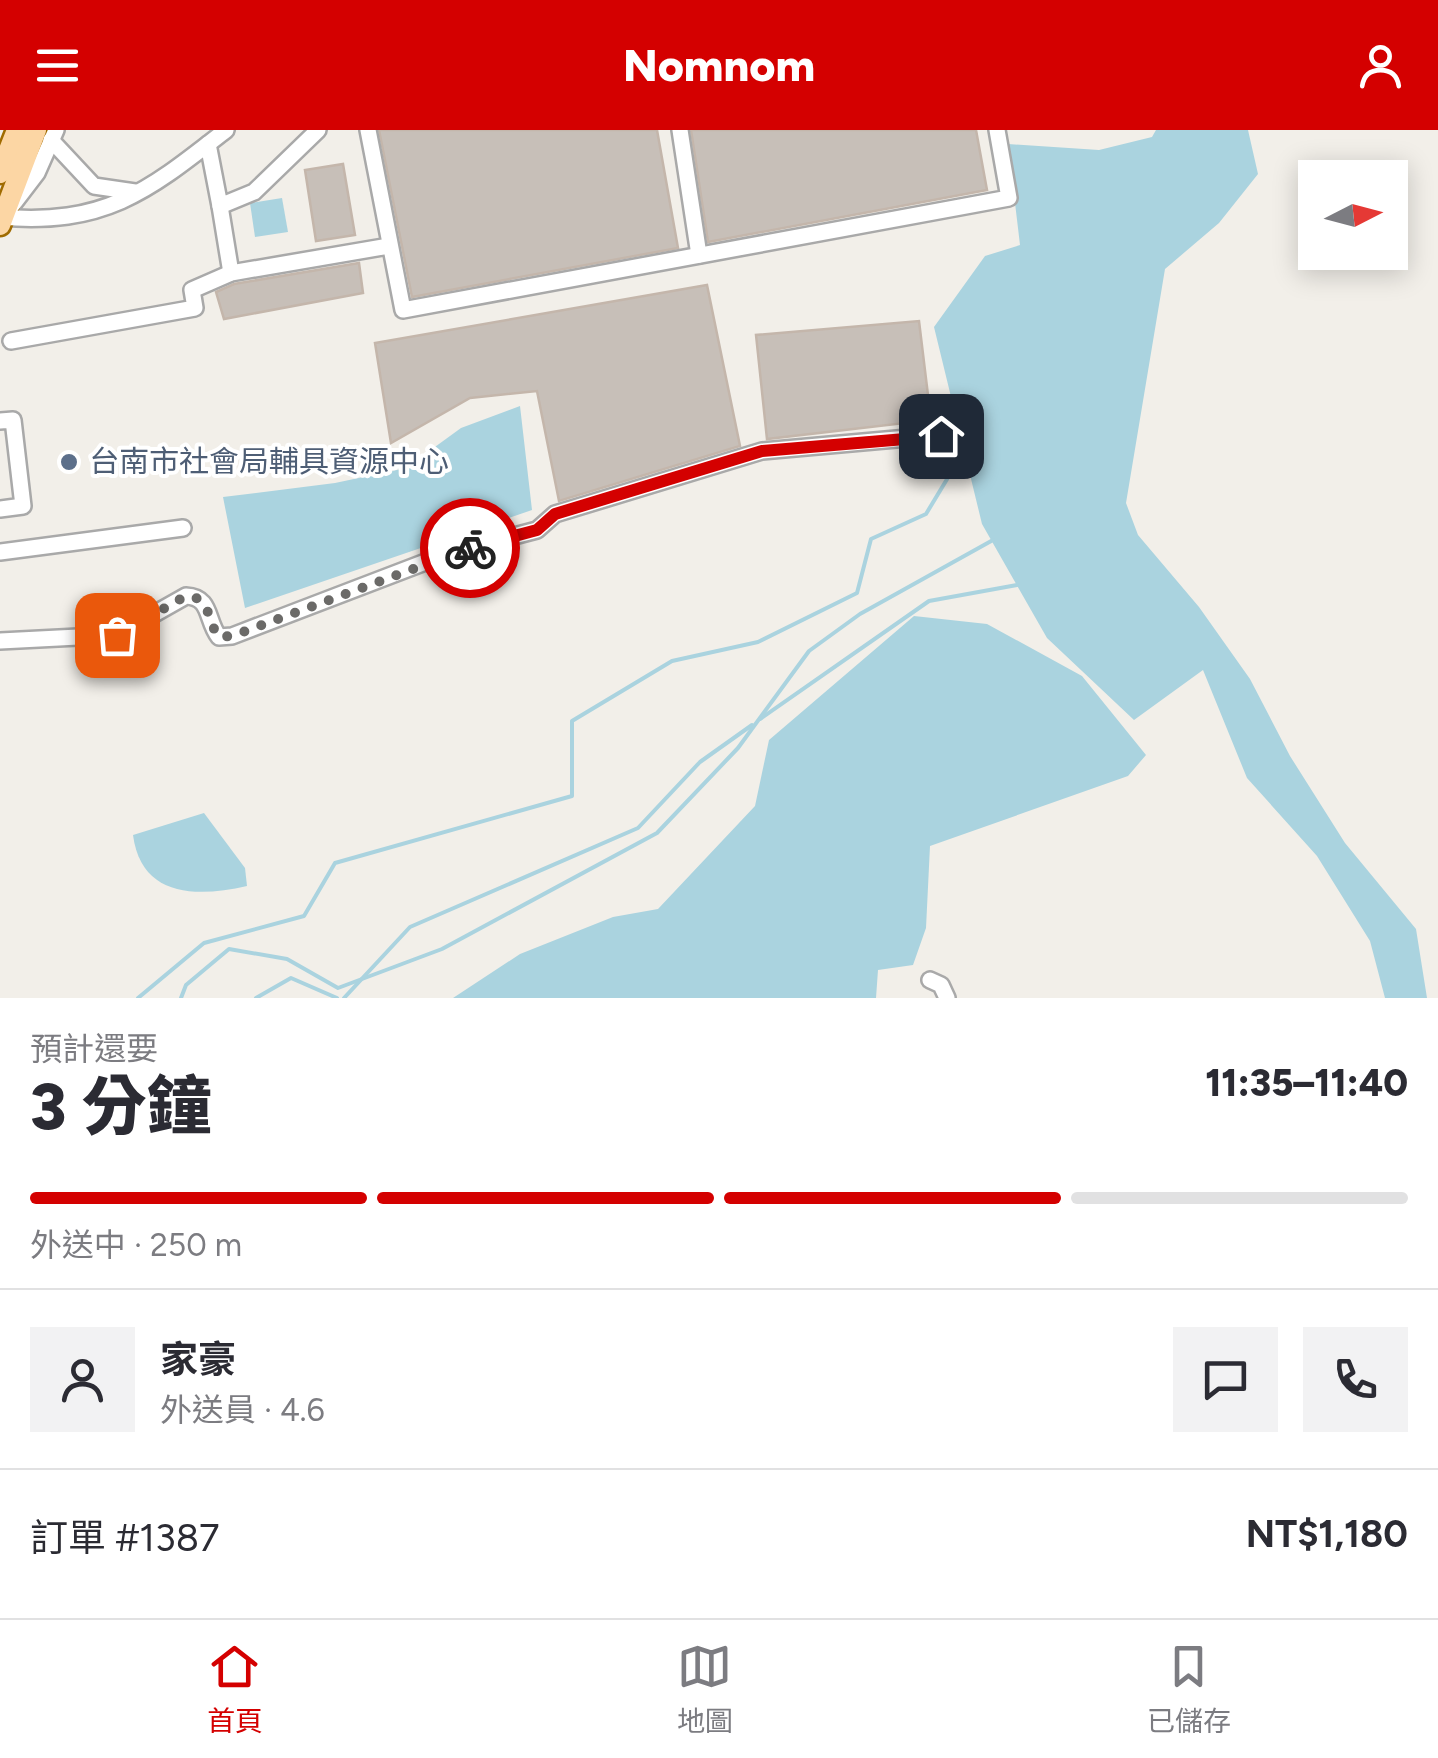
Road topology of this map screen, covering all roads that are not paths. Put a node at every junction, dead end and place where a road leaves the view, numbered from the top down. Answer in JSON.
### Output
{"nodes":[{"id":1,"x":16,"y":130,"type":"edge"},
{"id":2,"x":226,"y":130,"type":"edge"},
{"id":3,"x":318,"y":130,"type":"edge"},
{"id":4,"x":368,"y":130,"type":"edge"},
{"id":5,"x":680,"y":130,"type":"edge"},
{"id":6,"x":997,"y":130,"type":"edge"},
{"id":7,"x":48,"y":134,"type":"edge"},
{"id":8,"x":208,"y":144,"type":"junction"},
{"id":9,"x":0,"y":174,"type":"edge"},
{"id":10,"x":144,"y":192,"type":"junction"},
{"id":11,"x":220,"y":206,"type":"junction"},
{"id":12,"x":1,"y":220,"type":"edge"},
{"id":13,"x":389,"y":246,"type":"junction"},
{"id":14,"x":699,"y":255,"type":"junction"},
{"id":15,"x":230,"y":273,"type":"junction"},
{"id":16,"x":12,"y":341,"type":"dead end"},
{"id":17,"x":0,"y":422,"type":"edge"},
{"id":18,"x":941,"y":436,"type":"dead end"},
{"id":19,"x":0,"y":509,"type":"edge"},
{"id":20,"x":183,"y":528,"type":"dead end"},
{"id":21,"x":0,"y":552,"type":"edge"},
{"id":22,"x":0,"y":640,"type":"edge"},
{"id":23,"x":930,"y":980,"type":"dead end"},
{"id":24,"x":947,"y":998,"type":"edge"}],
"edges":[{"from":1,"to":9,"type":"main road"},
{"from":2,"to":8,"type":"street"},
{"from":3,"to":11,"type":"street"},
{"from":4,"to":13,"type":"street"},
{"from":5,"to":14,"type":"street"},
{"from":6,"to":14,"type":"street"},
{"from":7,"to":10,"type":"street"},
{"from":7,"to":12,"type":"main road"},
{"from":8,"to":10,"type":"street"},
{"from":8,"to":11,"type":"street"},
{"from":10,"to":12,"type":"street"},
{"from":11,"to":15,"type":"street"},
{"from":13,"to":14,"type":"street"},
{"from":13,"to":15,"type":"street"},
{"from":15,"to":16,"type":"street"},
{"from":17,"to":19,"type":"street"},
{"from":18,"to":22,"type":"street"},
{"from":20,"to":21,"type":"street"},
{"from":23,"to":24,"type":"street"}]}
